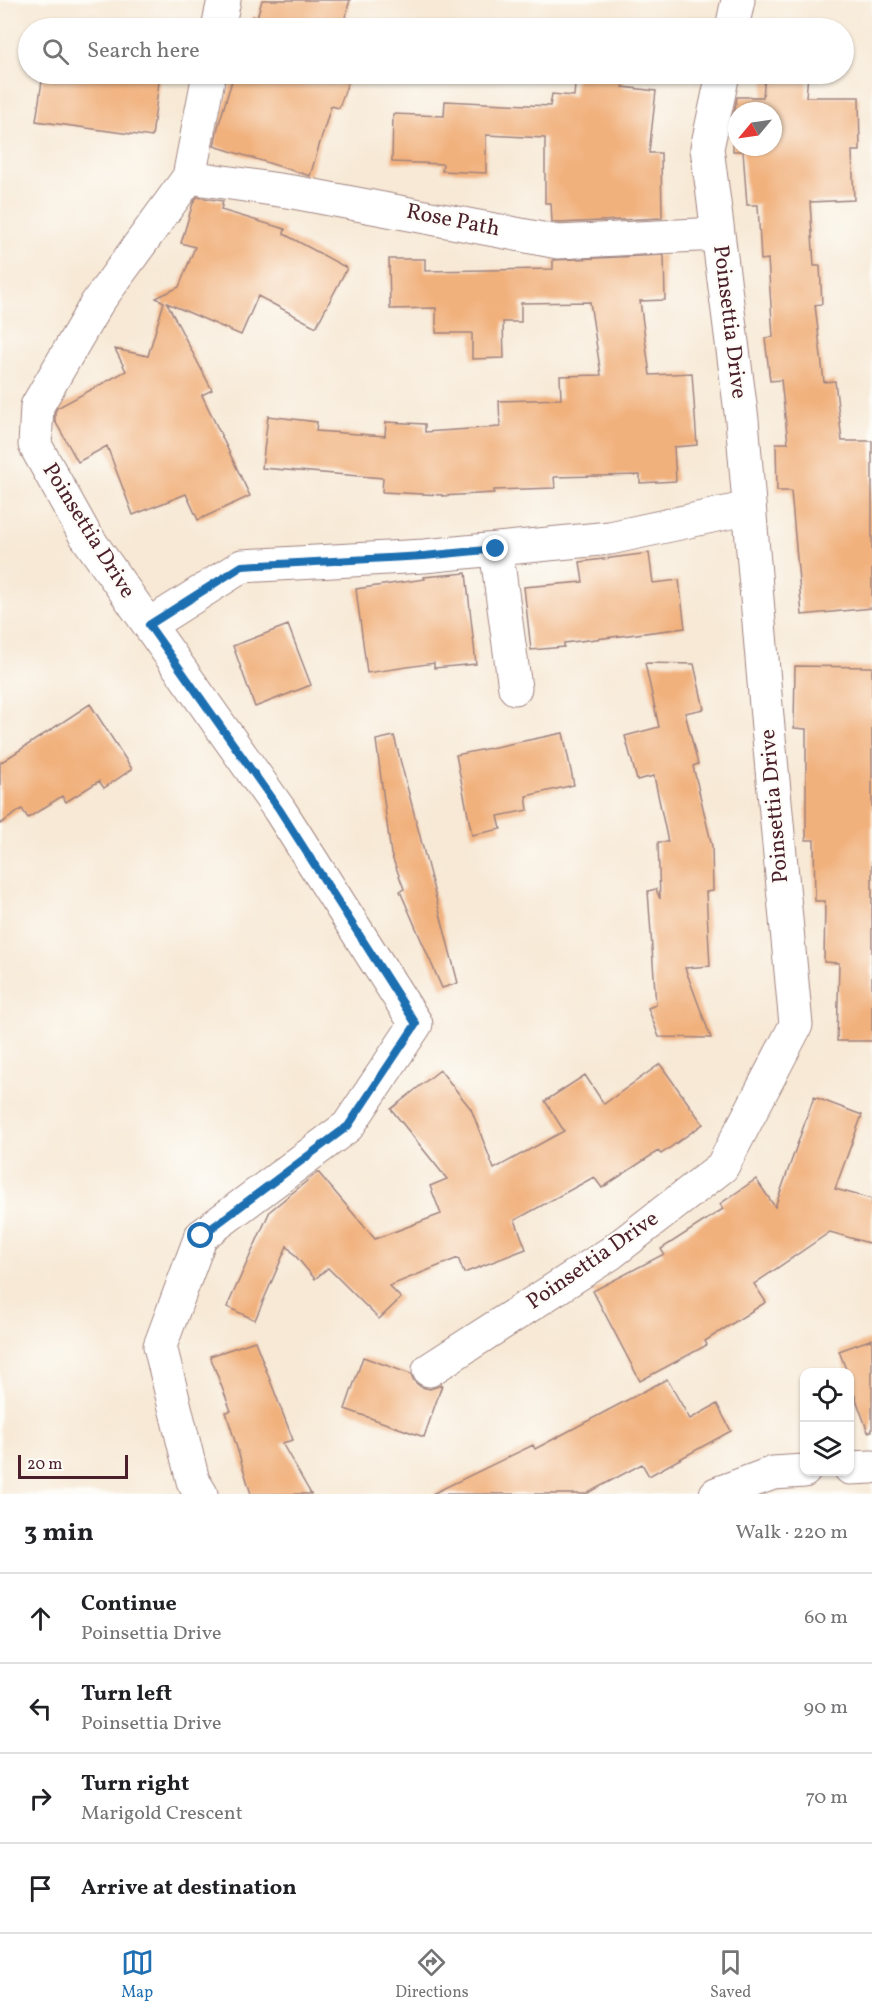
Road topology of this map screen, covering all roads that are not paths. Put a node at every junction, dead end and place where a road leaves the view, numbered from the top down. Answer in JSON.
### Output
{"nodes":[{"id":1,"x":224,"y":0,"type":"edge"},
{"id":2,"x":738,"y":0,"type":"edge"},
{"id":3,"x":220,"y":18,"type":"edge"},
{"id":4,"x":734,"y":18,"type":"edge"},
{"id":5,"x":207,"y":84,"type":"edge"},
{"id":6,"x":721,"y":84,"type":"edge"},
{"id":7,"x":189,"y":177,"type":"junction"},
{"id":8,"x":718,"y":234,"type":"junction"},
{"id":9,"x":749,"y":508,"type":"junction"},
{"id":10,"x":496,"y":549,"type":"junction"},
{"id":11,"x":149,"y":625,"type":"junction"},
{"id":12,"x":515,"y":688,"type":"dead end"},
{"id":13,"x":429,"y":1370,"type":"dead end"},
{"id":14,"x":872,"y":1467,"type":"edge"},
{"id":15,"x":854,"y":1468,"type":"edge"},
{"id":16,"x":800,"y":1471,"type":"edge"},
{"id":17,"x":201,"y":1494,"type":"edge"},
{"id":18,"x":716,"y":1494,"type":"edge"}],
"edges":[{"from":1,"to":3,"type":"street"},
{"from":2,"to":4,"type":"street"},
{"from":5,"to":7,"type":"street","name":"Poinsettia Drive"},
{"from":6,"to":8,"type":"street","name":"Poinsettia Drive"},
{"from":7,"to":8,"type":"street","name":"Rose Path"},
{"from":7,"to":11,"type":"street","name":"Poinsettia Drive"},
{"from":8,"to":9,"type":"street","name":"Poinsettia Drive"},
{"from":9,"to":10,"type":"street"},
{"from":9,"to":13,"type":"street","name":"Poinsettia Drive"},
{"from":10,"to":11,"type":"street"},
{"from":10,"to":12,"type":"street"},
{"from":11,"to":17,"type":"street","name":"Poinsettia Drive"},
{"from":14,"to":15,"type":"street"},
{"from":16,"to":18,"type":"street"}]}
